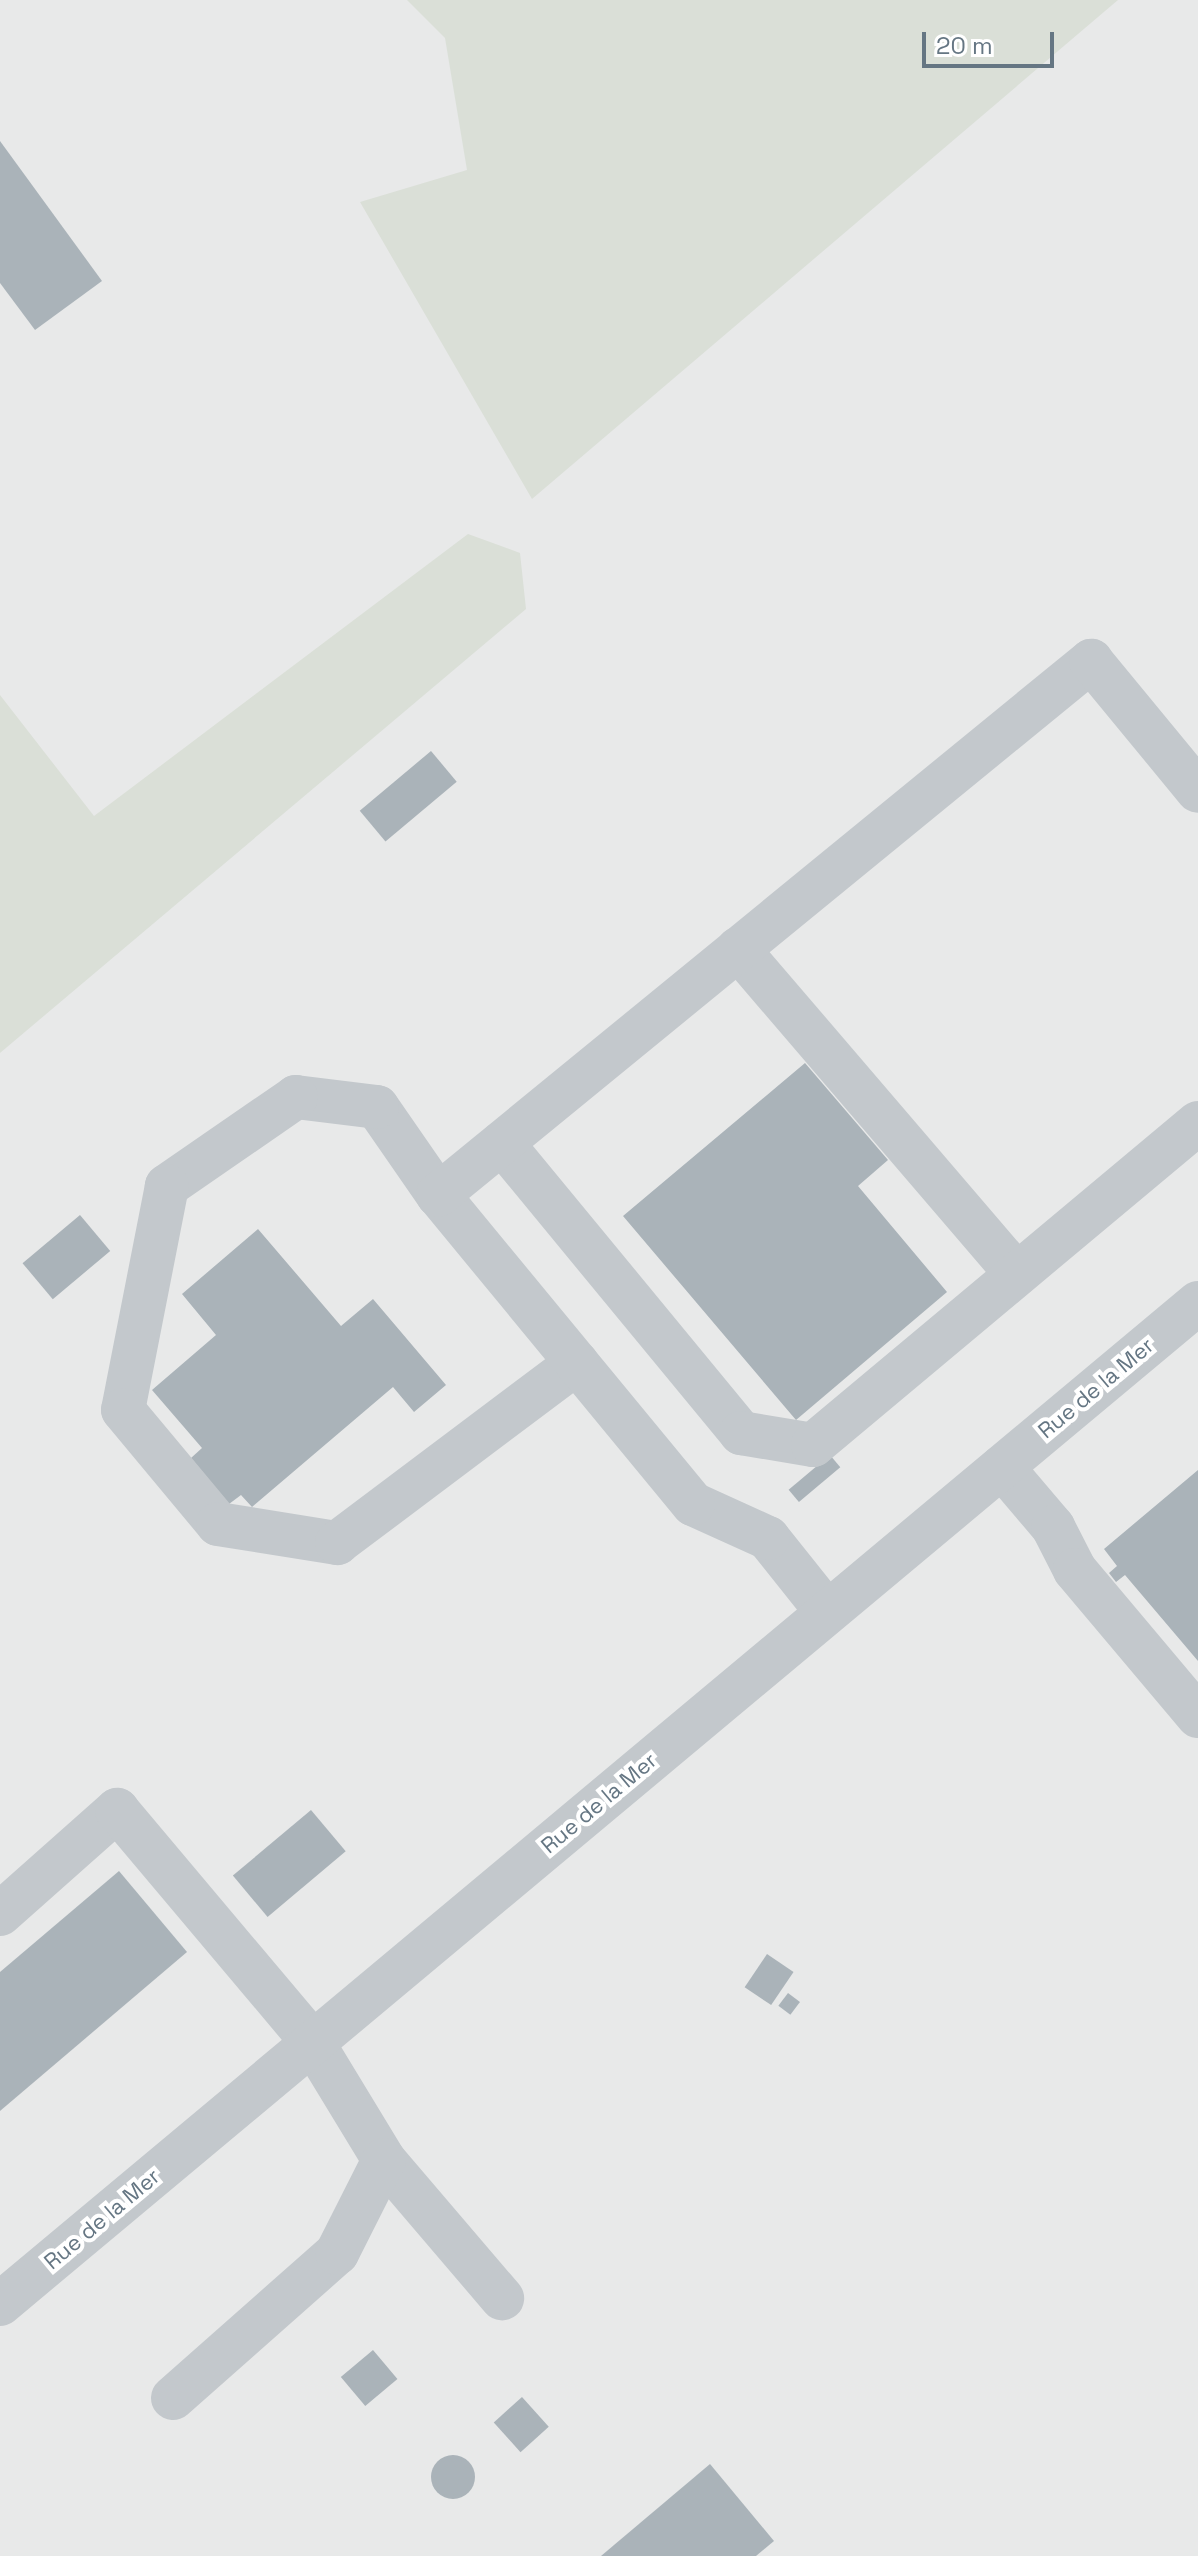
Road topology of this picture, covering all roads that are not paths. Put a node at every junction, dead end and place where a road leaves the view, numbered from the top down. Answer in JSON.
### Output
{"nodes":[{"id":1,"x":1198,"y":791,"type":"edge"},
{"id":2,"x":738,"y":949,"type":"junction"},
{"id":3,"x":1198,"y":1123,"type":"edge"},
{"id":4,"x":502,"y":1143,"type":"junction"},
{"id":5,"x":438,"y":1195,"type":"junction"},
{"id":6,"x":1017,"y":1274,"type":"junction"},
{"id":7,"x":1198,"y":1303,"type":"edge"},
{"id":8,"x":577,"y":1363,"type":"junction"},
{"id":9,"x":1002,"y":1467,"type":"junction"},
{"id":10,"x":827,"y":1612,"type":"junction"},
{"id":11,"x":1198,"y":1716,"type":"edge"},
{"id":12,"x":0,"y":1914,"type":"edge"},
{"id":13,"x":313,"y":2043,"type":"junction"},
{"id":14,"x":384,"y":2160,"type":"junction"},
{"id":15,"x":502,"y":2298,"type":"dead end"},
{"id":16,"x":0,"y":2304,"type":"edge"},
{"id":17,"x":173,"y":2398,"type":"dead end"}],
"edges":[{"from":1,"to":2,"type":"street"},
{"from":2,"to":4,"type":"street"},
{"from":2,"to":6,"type":"street"},
{"from":3,"to":6,"type":"street"},
{"from":4,"to":5,"type":"street"},
{"from":4,"to":6,"type":"street"},
{"from":5,"to":8,"type":"street"},
{"from":5,"to":8,"type":"street"},
{"from":7,"to":9,"type":"street","name":"Rue de la Mer"},
{"from":8,"to":10,"type":"street"},
{"from":9,"to":10,"type":"street","name":"Rue de la Mer"},
{"from":9,"to":11,"type":"street"},
{"from":10,"to":13,"type":"street","name":"Rue de la Mer"},
{"from":12,"to":13,"type":"street"},
{"from":13,"to":14,"type":"street"},
{"from":13,"to":16,"type":"street","name":"Rue de la Mer"},
{"from":14,"to":15,"type":"street"},
{"from":14,"to":17,"type":"street"}]}
